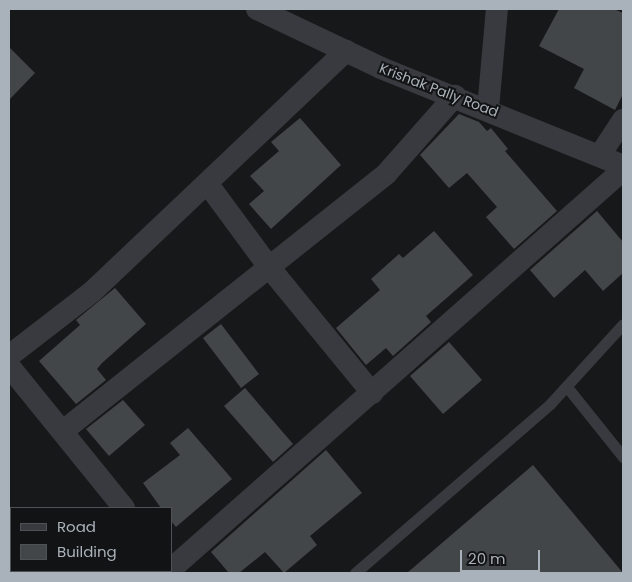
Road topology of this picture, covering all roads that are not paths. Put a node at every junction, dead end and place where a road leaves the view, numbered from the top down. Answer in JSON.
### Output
{"nodes":[{"id":1,"x":257,"y":9,"type":"edge"},
{"id":2,"x":497,"y":9,"type":"edge"},
{"id":3,"x":346,"y":51,"type":"junction"},
{"id":4,"x":455,"y":96,"type":"junction"},
{"id":5,"x":488,"y":109,"type":"junction"},
{"id":6,"x":623,"y":120,"type":"edge"},
{"id":7,"x":600,"y":155,"type":"junction"},
{"id":8,"x":623,"y":166,"type":"edge"},
{"id":9,"x":623,"y":170,"type":"edge"},
{"id":10,"x":207,"y":183,"type":"junction"},
{"id":11,"x":269,"y":267,"type":"junction"},
{"id":12,"x":623,"y":324,"type":"edge"},
{"id":13,"x":9,"y":356,"type":"edge"},
{"id":14,"x":9,"y":366,"type":"edge"},
{"id":15,"x":566,"y":387,"type":"junction"},
{"id":16,"x":372,"y":393,"type":"junction"},
{"id":17,"x":63,"y":431,"type":"junction"},
{"id":18,"x":623,"y":457,"type":"edge"},
{"id":19,"x":123,"y":507,"type":"edge"},
{"id":20,"x":172,"y":568,"type":"edge"},
{"id":21,"x":355,"y":573,"type":"edge"}],
"edges":[{"from":1,"to":3,"type":"street","name":"Krishak Pally Road"},
{"from":2,"to":5,"type":"street"},
{"from":3,"to":4,"type":"street","name":"Krishak Pally Road"},
{"from":3,"to":10,"type":"street"},
{"from":4,"to":5,"type":"street","name":"Krishak Pally Road"},
{"from":4,"to":11,"type":"street"},
{"from":5,"to":7,"type":"street","name":"Krishak Pally Road"},
{"from":6,"to":7,"type":"street"},
{"from":7,"to":8,"type":"street","name":"Krishak Pally Road"},
{"from":9,"to":16,"type":"street"},
{"from":10,"to":11,"type":"street"},
{"from":10,"to":13,"type":"street"},
{"from":11,"to":16,"type":"street"},
{"from":11,"to":17,"type":"street"},
{"from":12,"to":15,"type":"lane"},
{"from":14,"to":17,"type":"street"},
{"from":15,"to":18,"type":"lane"},
{"from":15,"to":21,"type":"lane"},
{"from":16,"to":20,"type":"street"},
{"from":17,"to":19,"type":"street"}]}
